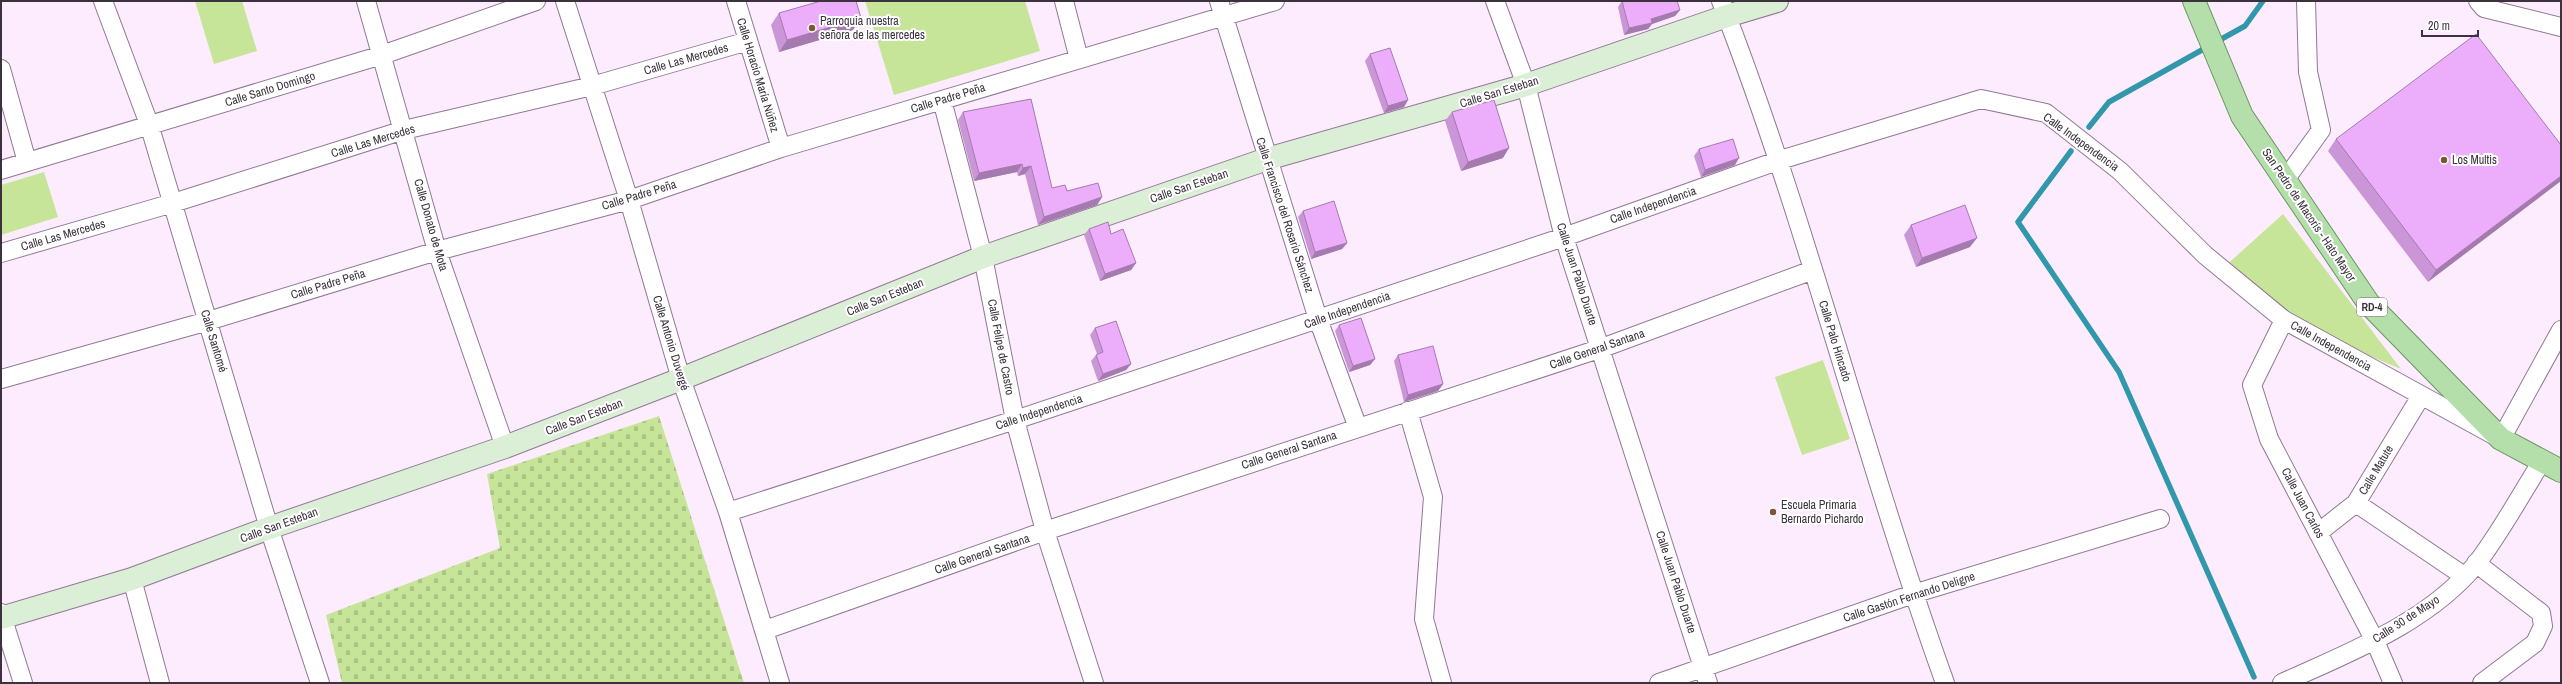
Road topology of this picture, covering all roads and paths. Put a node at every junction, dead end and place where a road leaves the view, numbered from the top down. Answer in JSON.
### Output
{"nodes":[{"id":1,"x":103,"y":1,"type":"edge"},
{"id":2,"x":366,"y":1,"type":"edge"},
{"id":3,"x":536,"y":1,"type":"edge"},
{"id":4,"x":565,"y":1,"type":"edge"},
{"id":5,"x":736,"y":1,"type":"edge"},
{"id":6,"x":1064,"y":1,"type":"edge"},
{"id":7,"x":1275,"y":1,"type":"edge"},
{"id":8,"x":1495,"y":1,"type":"edge"},
{"id":9,"x":1777,"y":1,"type":"edge"},
{"id":10,"x":2194,"y":1,"type":"edge"},
{"id":11,"x":2306,"y":1,"type":"edge"},
{"id":12,"x":2478,"y":1,"type":"edge"},
{"id":13,"x":1724,"y":8,"type":"edge"},
{"id":14,"x":1221,"y":9,"type":"edge"},
{"id":15,"x":2561,"y":27,"type":"edge"},
{"id":16,"x":748,"y":41,"type":"junction"},
{"id":17,"x":382,"y":55,"type":"junction"},
{"id":18,"x":1079,"y":59,"type":"junction"},
{"id":19,"x":1,"y":69,"type":"edge"},
{"id":20,"x":1526,"y":85,"type":"junction"},
{"id":21,"x":592,"y":86,"type":"junction"},
{"id":22,"x":942,"y":100,"type":"junction"},
{"id":23,"x":149,"y":124,"type":"junction"},
{"id":24,"x":404,"y":130,"type":"junction"},
{"id":25,"x":781,"y":148,"type":"junction"},
{"id":26,"x":1267,"y":159,"type":"junction"},
{"id":27,"x":1777,"y":161,"type":"junction"},
{"id":28,"x":27,"y":162,"type":"junction"},
{"id":29,"x":1,"y":170,"type":"edge"},
{"id":30,"x":2285,"y":180,"type":"junction"},
{"id":31,"x":629,"y":200,"type":"junction"},
{"id":32,"x":173,"y":203,"type":"junction"},
{"id":33,"x":1564,"y":236,"type":"junction"},
{"id":34,"x":437,"y":251,"type":"junction"},
{"id":35,"x":1,"y":253,"type":"edge"},
{"id":36,"x":983,"y":257,"type":"junction"},
{"id":37,"x":1813,"y":270,"type":"junction"},
{"id":38,"x":1318,"y":319,"type":"junction"},
{"id":39,"x":2284,"y":320,"type":"junction"},
{"id":40,"x":208,"y":321,"type":"junction"},
{"id":41,"x":2561,"y":330,"type":"edge"},
{"id":42,"x":1602,"y":348,"type":"junction"},
{"id":43,"x":1,"y":379,"type":"edge"},
{"id":44,"x":681,"y":379,"type":"junction"},
{"id":45,"x":2421,"y":396,"type":"junction"},
{"id":46,"x":1408,"y":411,"type":"junction"},
{"id":47,"x":1015,"y":420,"type":"junction"},
{"id":48,"x":1358,"y":428,"type":"junction"},
{"id":49,"x":2501,"y":439,"type":"junction"},
{"id":50,"x":505,"y":447,"type":"junction"},
{"id":51,"x":2552,"y":466,"type":"edge"},
{"id":52,"x":2356,"y":503,"type":"junction"},
{"id":53,"x":728,"y":512,"type":"junction"},
{"id":54,"x":2160,"y":520,"type":"dead end"},
{"id":55,"x":270,"y":528,"type":"junction"},
{"id":56,"x":1045,"y":532,"type":"junction"},
{"id":57,"x":2318,"y":533,"type":"junction"},
{"id":58,"x":2470,"y":569,"type":"junction"},
{"id":59,"x":132,"y":579,"type":"junction"},
{"id":60,"x":1913,"y":594,"type":"junction"},
{"id":61,"x":1,"y":616,"type":"edge"},
{"id":62,"x":765,"y":630,"type":"junction"},
{"id":63,"x":2375,"y":641,"type":"junction"},
{"id":64,"x":1706,"y":676,"type":"edge"},
{"id":65,"x":23,"y":683,"type":"edge"},
{"id":66,"x":160,"y":683,"type":"edge"},
{"id":67,"x":320,"y":683,"type":"edge"},
{"id":68,"x":780,"y":683,"type":"edge"},
{"id":69,"x":1094,"y":683,"type":"edge"},
{"id":70,"x":1442,"y":683,"type":"edge"},
{"id":71,"x":1660,"y":683,"type":"edge"},
{"id":72,"x":1945,"y":683,"type":"edge"},
{"id":73,"x":2282,"y":683,"type":"edge"},
{"id":74,"x":2393,"y":683,"type":"edge"},
{"id":75,"x":2482,"y":683,"type":"edge"}],
"edges":[{"from":1,"to":23,"type":"street","name":"Calle Santomé"},
{"from":2,"to":17,"type":"street","name":"Calle Donato de Mota"},
{"from":3,"to":17,"type":"street","name":"Calle Santo Domingo"},
{"from":4,"to":21,"type":"street","name":"Calle Antonio Duvergé"},
{"from":5,"to":16,"type":"street","name":"Calle Horacio María Núñez"},
{"from":6,"to":18,"type":"street"},
{"from":7,"to":14,"type":"street","name":"Calle Padre Peña"},
{"from":8,"to":20,"type":"street","name":"Calle Juan Pablo Duarte"},
{"from":9,"to":13,"type":"street","name":"Calle San Esteban"},
{"from":10,"to":30,"type":"main road","name":"San Pedro de Macorís - Hato Mayor","number":"RD-4"},
{"from":11,"to":30,"type":"street"},
{"from":12,"to":15,"type":"street"},
{"from":13,"to":20,"type":"street","name":"Calle San Esteban"},
{"from":13,"to":27,"type":"street","name":"Calle Palo Hincado"},
{"from":14,"to":18,"type":"street","name":"Calle Padre Peña"},
{"from":14,"to":26,"type":"street","name":"Calle Francisco del Rosario Sánchez"},
{"from":16,"to":21,"type":"street","name":"Calle Las Mercedes"},
{"from":16,"to":25,"type":"street","name":"Calle Horacio María Núñez"},
{"from":17,"to":23,"type":"street","name":"Calle Santo Domingo"},
{"from":17,"to":24,"type":"street","name":"Calle Donato de Mota"},
{"from":18,"to":22,"type":"street","name":"Calle Padre Peña"},
{"from":19,"to":28,"type":"street"},
{"from":20,"to":26,"type":"street","name":"Calle San Esteban"},
{"from":20,"to":33,"type":"street","name":"Calle Juan Pablo Duarte"},
{"from":21,"to":24,"type":"street","name":"Calle Las Mercedes"},
{"from":21,"to":31,"type":"street","name":"Calle Antonio Duvergé"},
{"from":22,"to":25,"type":"street","name":"Calle Padre Peña"},
{"from":22,"to":36,"type":"street","name":"Calle Felipe de Castro"},
{"from":23,"to":28,"type":"street","name":"Calle Santo Domingo"},
{"from":23,"to":32,"type":"street","name":"Calle Santomé"},
{"from":24,"to":32,"type":"street","name":"Calle Las Mercedes"},
{"from":24,"to":34,"type":"street","name":"Calle Donato de Mota"},
{"from":25,"to":31,"type":"street","name":"Calle Padre Peña"},
{"from":26,"to":36,"type":"street","name":"Calle San Esteban"},
{"from":26,"to":38,"type":"street","name":"Calle Francisco del Rosario Sánchez"},
{"from":27,"to":33,"type":"street","name":"Calle Independencia"},
{"from":27,"to":37,"type":"street","name":"Calle Palo Hincado"},
{"from":27,"to":39,"type":"street","name":"Calle Independencia"},
{"from":28,"to":29,"type":"street","name":"Calle Santo Domingo"},
{"from":30,"to":49,"type":"main road","name":"San Pedro de Macorís - Hato Mayor","number":"RD-4"},
{"from":31,"to":34,"type":"street","name":"Calle Padre Peña"},
{"from":31,"to":44,"type":"street","name":"Calle Antonio Duvergé"},
{"from":32,"to":35,"type":"street","name":"Calle Las Mercedes"},
{"from":32,"to":40,"type":"street","name":"Calle Santomé"},
{"from":33,"to":38,"type":"street","name":"Calle Independencia"},
{"from":33,"to":42,"type":"street","name":"Calle Juan Pablo Duarte"},
{"from":34,"to":40,"type":"street","name":"Calle Padre Peña"},
{"from":34,"to":50,"type":"street","name":"Calle Donato de Mota"},
{"from":36,"to":44,"type":"street","name":"Calle San Esteban"},
{"from":36,"to":47,"type":"street","name":"Calle Felipe de Castro"},
{"from":37,"to":42,"type":"street","name":"Calle General Santana"},
{"from":37,"to":60,"type":"street","name":"Calle Palo Hincado"},
{"from":38,"to":47,"type":"street","name":"Calle Independencia"},
{"from":38,"to":48,"type":"street","name":"Calle Francisco del Rosario Sánchez"},
{"from":39,"to":45,"type":"street","name":"Calle Independencia"},
{"from":39,"to":57,"type":"street","name":"Calle Juan Carlos"},
{"from":40,"to":43,"type":"street","name":"Calle Padre Peña"},
{"from":40,"to":55,"type":"street","name":"Calle Santomé"},
{"from":41,"to":49,"type":"street"},
{"from":42,"to":46,"type":"street","name":"Calle General Santana"},
{"from":42,"to":64,"type":"street","name":"Calle Juan Pablo Duarte"},
{"from":44,"to":50,"type":"street","name":"Calle San Esteban"},
{"from":44,"to":53,"type":"street","name":"Calle Antonio Duvergé"},
{"from":45,"to":49,"type":"street","name":"Calle Independencia"},
{"from":45,"to":52,"type":"street","name":"Calle Matute"},
{"from":46,"to":48,"type":"street","name":"Calle General Santana"},
{"from":46,"to":70,"type":"street"},
{"from":47,"to":53,"type":"street","name":"Calle Independencia"},
{"from":47,"to":56,"type":"street","name":"Calle Felipe de Castro"},
{"from":48,"to":56,"type":"street","name":"Calle General Santana"},
{"from":49,"to":51,"type":"main road","name":"San Pedro de Macorís - Hato Mayor","number":"RD-4"},
{"from":50,"to":55,"type":"street","name":"Calle San Esteban"},
{"from":51,"to":58,"type":"street","name":"Calle 30 de Mayo"},
{"from":52,"to":57,"type":"street","name":"Calle Matute"},
{"from":52,"to":58,"type":"street"},
{"from":53,"to":62,"type":"street","name":"Calle Antonio Duvergé"},
{"from":54,"to":60,"type":"street","name":"Calle Gastón Fernando Deligne"},
{"from":55,"to":59,"type":"street","name":"Calle San Esteban"},
{"from":55,"to":67,"type":"street","name":"Calle Santomé"},
{"from":56,"to":62,"type":"street","name":"Calle General Santana"},
{"from":56,"to":69,"type":"street","name":"Calle Felipe de Castro"},
{"from":57,"to":63,"type":"street","name":"Calle Juan Carlos"},
{"from":58,"to":63,"type":"street","name":"Calle 30 de Mayo"},
{"from":58,"to":75,"type":"street"},
{"from":59,"to":61,"type":"street","name":"Calle San Esteban"},
{"from":59,"to":66,"type":"street"},
{"from":60,"to":64,"type":"street","name":"Calle Gastón Fernando Deligne"},
{"from":60,"to":72,"type":"street","name":"Calle Palo Hincado"},
{"from":61,"to":65,"type":"street"},
{"from":62,"to":68,"type":"street","name":"Calle Antonio Duvergé"},
{"from":63,"to":73,"type":"street","name":"Calle 30 de Mayo"},
{"from":63,"to":74,"type":"street","name":"Calle Juan Carlos"},
{"from":64,"to":71,"type":"street","name":"Calle Gastón Fernando Deligne"}]}
